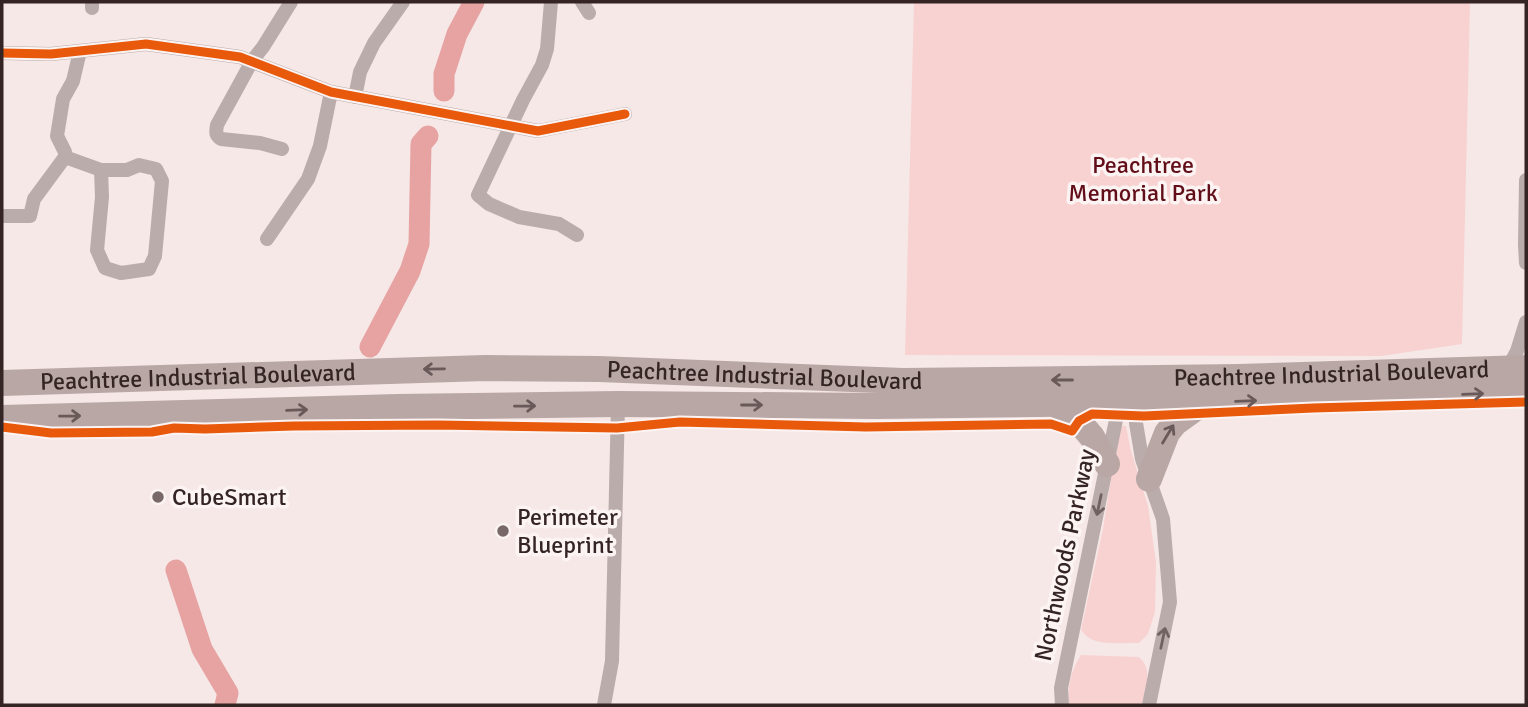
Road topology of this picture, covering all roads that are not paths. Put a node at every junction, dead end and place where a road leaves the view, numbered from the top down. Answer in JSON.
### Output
{"nodes":[{"id":1,"x":291,"y":2,"type":"edge"},
{"id":2,"x":403,"y":2,"type":"edge"},
{"id":3,"x":551,"y":2,"type":"edge"},
{"id":4,"x":80,"y":51,"type":"junction"},
{"id":5,"x":2,"y":53,"type":"edge"},
{"id":6,"x":252,"y":61,"type":"junction"},
{"id":7,"x":331,"y":92,"type":"junction"},
{"id":8,"x":355,"y":97,"type":"junction"},
{"id":9,"x":625,"y":114,"type":"dead end"},
{"id":10,"x":511,"y":125,"type":"junction"},
{"id":11,"x":282,"y":149,"type":"dead end"},
{"id":12,"x":65,"y":158,"type":"junction"},
{"id":13,"x":101,"y":170,"type":"junction"},
{"id":14,"x":1526,"y":180,"type":"edge"},
{"id":15,"x":2,"y":216,"type":"edge"},
{"id":16,"x":577,"y":235,"type":"dead end"},
{"id":17,"x":267,"y":239,"type":"dead end"},
{"id":18,"x":1526,"y":263,"type":"edge"},
{"id":19,"x":1525,"y":329,"type":"edge"},
{"id":20,"x":1517,"y":368,"type":"edge"},
{"id":21,"x":2,"y":383,"type":"edge"},
{"id":22,"x":1526,"y":392,"type":"edge"},
{"id":23,"x":1204,"y":402,"type":"junction"},
{"id":24,"x":618,"y":404,"type":"junction"},
{"id":25,"x":1055,"y":404,"type":"junction"},
{"id":26,"x":1117,"y":415,"type":"dead end"},
{"id":27,"x":1137,"y":415,"type":"dead end"},
{"id":28,"x":2,"y":418,"type":"edge"},
{"id":29,"x":1107,"y":464,"type":"junction"},
{"id":30,"x":1149,"y":479,"type":"junction"},
{"id":31,"x":604,"y":705,"type":"edge"},
{"id":32,"x":1062,"y":705,"type":"edge"},
{"id":33,"x":1149,"y":705,"type":"edge"}],
"edges":[{"from":1,"to":6,"type":"street"},
{"from":2,"to":8,"type":"street"},
{"from":3,"to":10,"type":"street"},
{"from":4,"to":5,"type":"street"},
{"from":4,"to":6,"type":"street"},
{"from":4,"to":12,"type":"street"},
{"from":6,"to":7,"type":"street"},
{"from":6,"to":11,"type":"street"},
{"from":7,"to":8,"type":"street"},
{"from":7,"to":17,"type":"street"},
{"from":8,"to":10,"type":"street"},
{"from":9,"to":10,"type":"street"},
{"from":10,"to":16,"type":"street"},
{"from":12,"to":13,"type":"street"},
{"from":12,"to":15,"type":"street"},
{"from":13,"to":13,"type":"street"},
{"from":14,"to":18,"type":"street"},
{"from":19,"to":20,"type":"street"},
{"from":20,"to":21,"type":"highway","name":"Peachtree Industrial Boulevard","one_way":true},
{"from":23,"to":22,"type":"highway","name":"Peachtree Industrial Boulevard","one_way":true},
{"from":23,"to":25,"type":"highway","name":"Peachtree Industrial Boulevard"},
{"from":30,"to":23,"type":"highway","one_way":true},
{"from":24,"to":25,"type":"highway","name":"Peachtree Industrial Boulevard","one_way":true},
{"from":28,"to":24,"type":"highway","name":"Peachtree Industrial Boulevard","one_way":true},
{"from":24,"to":31,"type":"street"},
{"from":25,"to":29,"type":"highway"},
{"from":26,"to":29,"type":"street","name":"Northwoods Parkway"},
{"from":27,"to":30,"type":"street"},
{"from":29,"to":32,"type":"street","name":"Northwoods Parkway","one_way":true},
{"from":33,"to":30,"type":"street","one_way":true}]}
